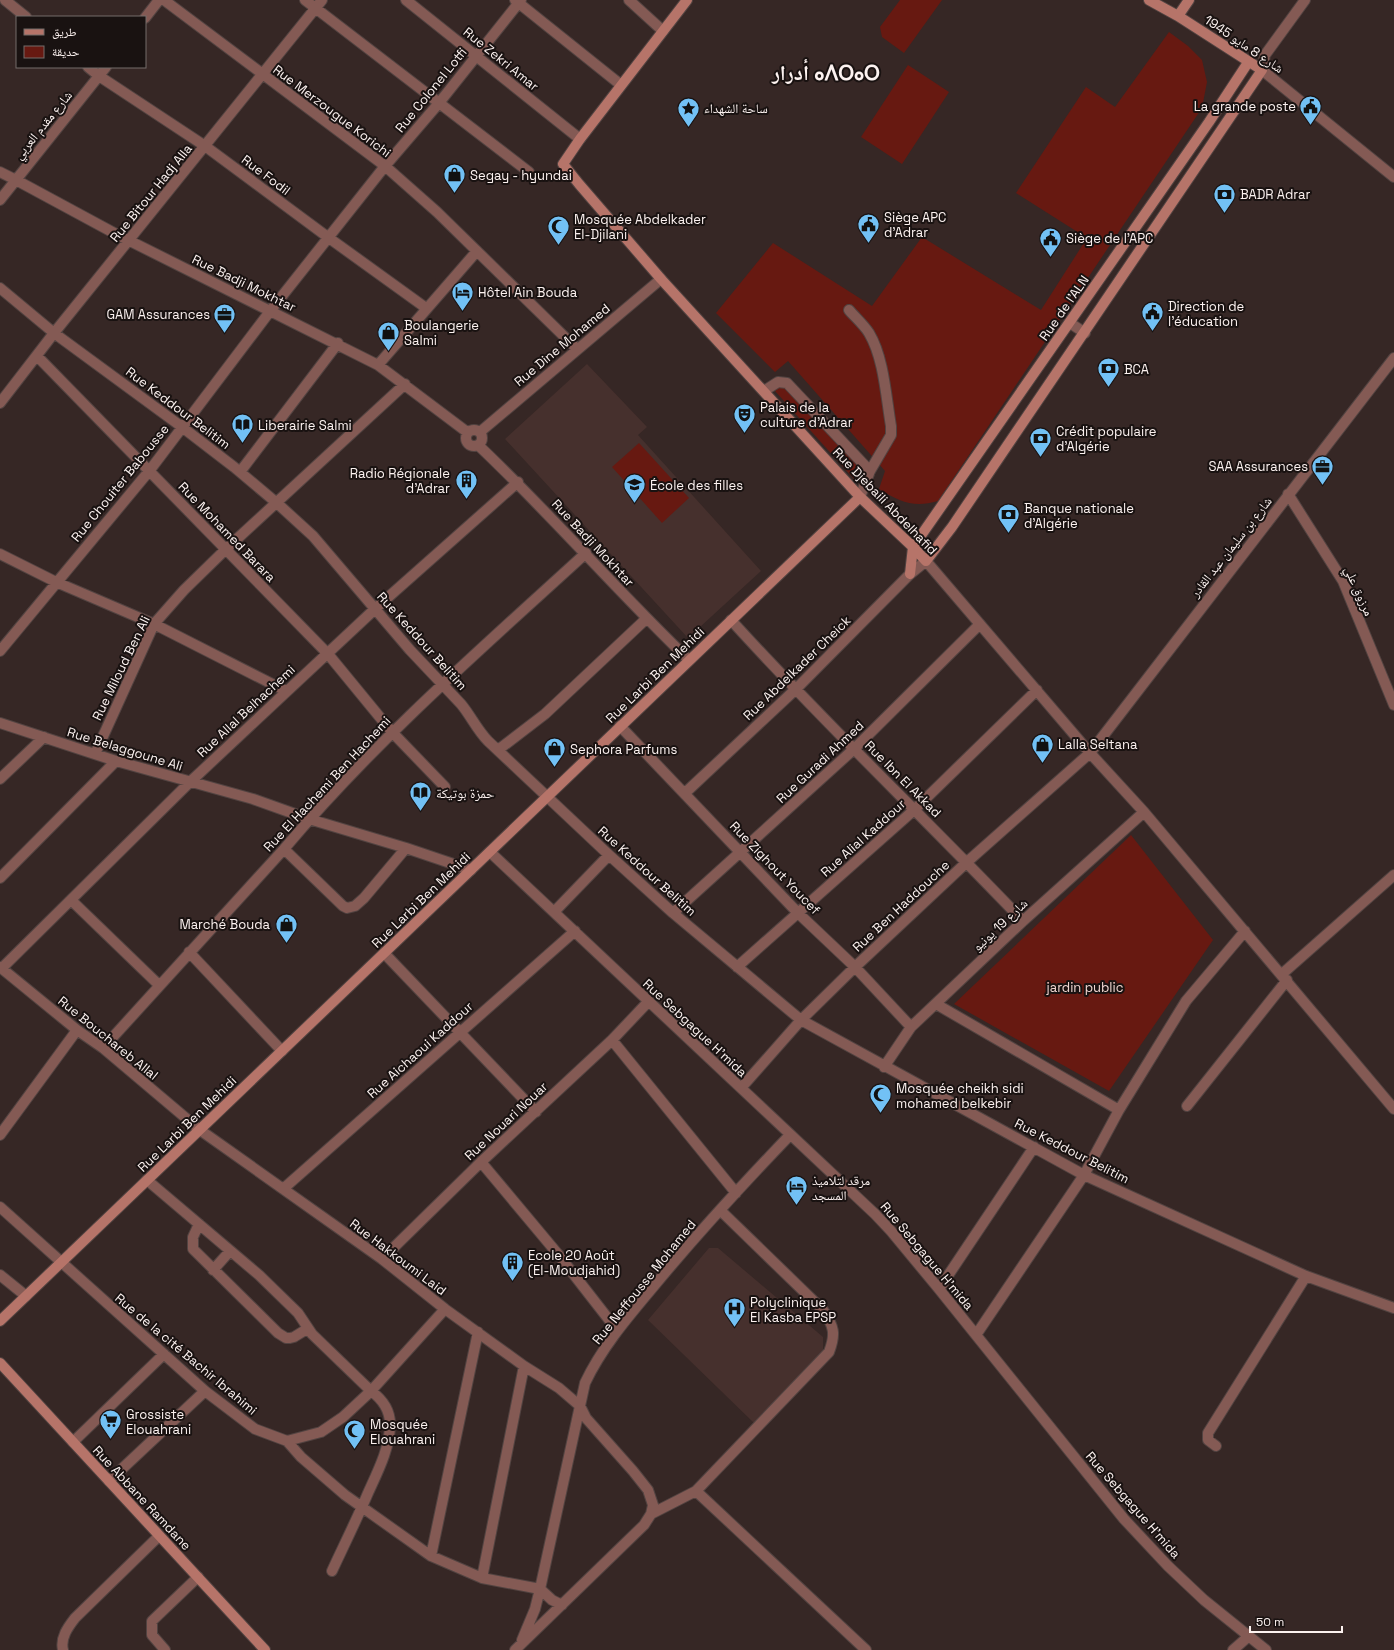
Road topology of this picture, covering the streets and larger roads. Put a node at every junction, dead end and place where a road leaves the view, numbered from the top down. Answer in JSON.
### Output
{"nodes":[{"id":1,"x":5,"y":0,"type":"edge"},
{"id":2,"x":159,"y":0,"type":"edge"},
{"id":3,"x":164,"y":0,"type":"edge"},
{"id":4,"x":305,"y":0,"type":"edge"},
{"id":5,"x":322,"y":0,"type":"edge"},
{"id":6,"x":406,"y":0,"type":"edge"},
{"id":7,"x":629,"y":0,"type":"edge"},
{"id":8,"x":687,"y":0,"type":"edge"},
{"id":9,"x":1149,"y":0,"type":"edge"},
{"id":10,"x":1189,"y":0,"type":"edge"},
{"id":11,"x":1305,"y":0,"type":"edge"},
{"id":12,"x":518,"y":1,"type":"edge"},
{"id":13,"x":315,"y":8,"type":"junction"},
{"id":14,"x":25,"y":16,"type":"edge"},
{"id":15,"x":1178,"y":16,"type":"junction"},
{"id":16,"x":146,"y":17,"type":"edge"},
{"id":17,"x":663,"y":31,"type":"junction"},
{"id":18,"x":476,"y":55,"type":"junction"},
{"id":19,"x":1265,"y":55,"type":"junction"},
{"id":20,"x":1249,"y":60,"type":"junction"},
{"id":21,"x":89,"y":68,"type":"edge"},
{"id":22,"x":105,"y":68,"type":"edge"},
{"id":23,"x":1262,"y":70,"type":"junction"},
{"id":24,"x":263,"y":74,"type":"junction"},
{"id":25,"x":99,"y":76,"type":"junction"},
{"id":26,"x":622,"y":85,"type":"junction"},
{"id":27,"x":440,"y":103,"type":"junction"},
{"id":28,"x":580,"y":139,"type":"junction"},
{"id":29,"x":205,"y":146,"type":"junction"},
{"id":30,"x":384,"y":166,"type":"junction"},
{"id":31,"x":0,"y":172,"type":"edge"},
{"id":32,"x":529,"y":172,"type":"dead end"},
{"id":33,"x":1394,"y":178,"type":"edge"},
{"id":34,"x":16,"y":180,"type":"junction"},
{"id":35,"x":0,"y":200,"type":"edge"},
{"id":36,"x":329,"y":238,"type":"junction"},
{"id":37,"x":130,"y":240,"type":"junction"},
{"id":38,"x":477,"y":251,"type":"junction"},
{"id":39,"x":661,"y":279,"type":"junction"},
{"id":40,"x":0,"y":288,"type":"edge"},
{"id":41,"x":426,"y":308,"type":"junction"},
{"id":42,"x":271,"y":310,"type":"junction"},
{"id":43,"x":849,"y":310,"type":"dead end"},
{"id":44,"x":1070,"y":323,"type":"junction"},
{"id":45,"x":54,"y":333,"type":"junction"},
{"id":46,"x":1085,"y":333,"type":"junction"},
{"id":47,"x":338,"y":343,"type":"junction"},
{"id":48,"x":577,"y":349,"type":"junction"},
{"id":49,"x":37,"y":356,"type":"junction"},
{"id":50,"x":1394,"y":358,"type":"edge"},
{"id":51,"x":378,"y":364,"type":"junction"},
{"id":52,"x":405,"y":384,"type":"junction"},
{"id":53,"x":764,"y":391,"type":"junction"},
{"id":54,"x":0,"y":403,"type":"edge"},
{"id":55,"x":182,"y":427,"type":"junction"},
{"id":56,"x":467,"y":432,"type":"junction"},
{"id":57,"x":480,"y":432,"type":"junction"},
{"id":58,"x":478,"y":445,"type":"junction"},
{"id":59,"x":150,"y":470,"type":"junction"},
{"id":60,"x":870,"y":471,"type":"junction"},
{"id":61,"x":240,"y":472,"type":"junction"},
{"id":62,"x":518,"y":482,"type":"junction"},
{"id":63,"x":1288,"y":494,"type":"junction"},
{"id":64,"x":860,"y":497,"type":"junction"},
{"id":65,"x":278,"y":504,"type":"junction"},
{"id":66,"x":913,"y":547,"type":"junction"},
{"id":67,"x":225,"y":550,"type":"junction"},
{"id":68,"x":586,"y":553,"type":"junction"},
{"id":69,"x":0,"y":554,"type":"edge"},
{"id":70,"x":926,"y":561,"type":"junction"},
{"id":71,"x":910,"y":574,"type":"junction"},
{"id":72,"x":56,"y":582,"type":"junction"},
{"id":73,"x":376,"y":608,"type":"junction"},
{"id":74,"x":646,"y":619,"type":"junction"},
{"id":75,"x":731,"y":620,"type":"junction"},
{"id":76,"x":154,"y":624,"type":"junction"},
{"id":77,"x":980,"y":624,"type":"junction"},
{"id":78,"x":0,"y":651,"type":"edge"},
{"id":79,"x":328,"y":654,"type":"junction"},
{"id":80,"x":689,"y":660,"type":"junction"},
{"id":81,"x":443,"y":685,"type":"junction"},
{"id":82,"x":796,"y":689,"type":"junction"},
{"id":83,"x":1037,"y":690,"type":"junction"},
{"id":84,"x":286,"y":691,"type":"junction"},
{"id":85,"x":1394,"y":705,"type":"edge"},
{"id":86,"x":0,"y":723,"type":"edge"},
{"id":87,"x":620,"y":726,"type":"junction"},
{"id":88,"x":392,"y":732,"type":"junction"},
{"id":89,"x":44,"y":737,"type":"junction"},
{"id":90,"x":854,"y":749,"type":"junction"},
{"id":91,"x":498,"y":750,"type":"junction"},
{"id":92,"x":1090,"y":753,"type":"junction"},
{"id":93,"x":95,"y":754,"type":"junction"},
{"id":94,"x":116,"y":761,"type":"junction"},
{"id":95,"x":0,"y":779,"type":"edge"},
{"id":96,"x":190,"y":782,"type":"junction"},
{"id":97,"x":445,"y":786,"type":"dead end"},
{"id":98,"x":685,"y":793,"type":"junction"},
{"id":99,"x":547,"y":796,"type":"junction"},
{"id":100,"x":914,"y":810,"type":"junction"},
{"id":101,"x":1144,"y":812,"type":"junction"},
{"id":102,"x":309,"y":819,"type":"junction"},
{"id":103,"x":406,"y":848,"type":"junction"},
{"id":104,"x":284,"y":849,"type":"junction"},
{"id":105,"x":490,"y":852,"type":"junction"},
{"id":106,"x":741,"y":853,"type":"junction"},
{"id":107,"x":609,"y":855,"type":"junction"},
{"id":108,"x":967,"y":862,"type":"junction"},
{"id":109,"x":471,"y":870,"type":"junction"},
{"id":110,"x":1394,"y":875,"type":"edge"},
{"id":111,"x":0,"y":878,"type":"edge"},
{"id":112,"x":71,"y":900,"type":"junction"},
{"id":113,"x":554,"y":912,"type":"junction"},
{"id":114,"x":798,"y":912,"type":"junction"},
{"id":115,"x":673,"y":913,"type":"junction"},
{"id":116,"x":1023,"y":921,"type":"junction"},
{"id":117,"x":1245,"y":930,"type":"junction"},
{"id":118,"x":574,"y":931,"type":"junction"},
{"id":119,"x":189,"y":952,"type":"junction"},
{"id":120,"x":384,"y":953,"type":"junction"},
{"id":121,"x":855,"y":967,"type":"junction"},
{"id":122,"x":1,"y":968,"type":"edge"},
{"id":123,"x":737,"y":968,"type":"junction"},
{"id":124,"x":1285,"y":977,"type":"junction"},
{"id":125,"x":159,"y":986,"type":"junction"},
{"id":126,"x":648,"y":1002,"type":"junction"},
{"id":127,"x":936,"y":1004,"type":"junction"},
{"id":128,"x":801,"y":1020,"type":"junction"},
{"id":129,"x":911,"y":1028,"type":"junction"},
{"id":130,"x":77,"y":1030,"type":"junction"},
{"id":131,"x":460,"y":1032,"type":"junction"},
{"id":132,"x":612,"y":1040,"type":"junction"},
{"id":133,"x":103,"y":1048,"type":"junction"},
{"id":134,"x":282,"y":1051,"type":"junction"},
{"id":135,"x":884,"y":1066,"type":"junction"},
{"id":136,"x":741,"y":1088,"type":"junction"},
{"id":137,"x":1187,"y":1106,"type":"dead end"},
{"id":138,"x":1394,"y":1109,"type":"edge"},
{"id":139,"x":1119,"y":1110,"type":"junction"},
{"id":140,"x":536,"y":1112,"type":"junction"},
{"id":141,"x":200,"y":1130,"type":"junction"},
{"id":142,"x":0,"y":1135,"type":"edge"},
{"id":143,"x":790,"y":1135,"type":"junction"},
{"id":144,"x":1034,"y":1147,"type":"junction"},
{"id":145,"x":482,"y":1162,"type":"junction"},
{"id":146,"x":1084,"y":1175,"type":"junction"},
{"id":147,"x":146,"y":1180,"type":"junction"},
{"id":148,"x":283,"y":1189,"type":"junction"},
{"id":149,"x":736,"y":1193,"type":"junction"},
{"id":150,"x":0,"y":1207,"type":"edge"},
{"id":151,"x":720,"y":1210,"type":"junction"},
{"id":152,"x":199,"y":1224,"type":"junction"},
{"id":153,"x":230,"y":1251,"type":"junction"},
{"id":154,"x":382,"y":1259,"type":"junction"},
{"id":155,"x":61,"y":1262,"type":"junction"},
{"id":156,"x":213,"y":1270,"type":"junction"},
{"id":157,"x":0,"y":1275,"type":"edge"},
{"id":158,"x":1306,"y":1276,"type":"junction"},
{"id":159,"x":939,"y":1289,"type":"junction"},
{"id":160,"x":26,"y":1296,"type":"junction"},
{"id":161,"x":1394,"y":1308,"type":"edge"},
{"id":162,"x":445,"y":1309,"type":"junction"},
{"id":163,"x":0,"y":1321,"type":"edge"},
{"id":164,"x":307,"y":1329,"type":"junction"},
{"id":165,"x":617,"y":1330,"type":"junction"},
{"id":166,"x":478,"y":1332,"type":"junction"},
{"id":167,"x":976,"y":1335,"type":"junction"},
{"id":168,"x":164,"y":1354,"type":"junction"},
{"id":169,"x":0,"y":1363,"type":"edge"},
{"id":170,"x":524,"y":1366,"type":"junction"},
{"id":171,"x":206,"y":1391,"type":"junction"},
{"id":172,"x":371,"y":1391,"type":"junction"},
{"id":173,"x":580,"y":1406,"type":"junction"},
{"id":174,"x":287,"y":1441,"type":"junction"},
{"id":175,"x":73,"y":1442,"type":"junction"},
{"id":176,"x":1216,"y":1446,"type":"dead end"},
{"id":177,"x":109,"y":1481,"type":"junction"},
{"id":178,"x":696,"y":1491,"type":"junction"},
{"id":179,"x":362,"y":1508,"type":"junction"},
{"id":180,"x":651,"y":1514,"type":"junction"},
{"id":181,"x":159,"y":1536,"type":"junction"},
{"id":182,"x":432,"y":1556,"type":"junction"},
{"id":183,"x":332,"y":1571,"type":"dead end"},
{"id":184,"x":198,"y":1577,"type":"junction"},
{"id":185,"x":482,"y":1578,"type":"junction"},
{"id":186,"x":540,"y":1589,"type":"junction"},
{"id":187,"x":562,"y":1604,"type":"junction"},
{"id":188,"x":1249,"y":1636,"type":"junction"},
{"id":189,"x":517,"y":1648,"type":"edge"},
{"id":190,"x":63,"y":1650,"type":"edge"},
{"id":191,"x":165,"y":1650,"type":"edge"},
{"id":192,"x":265,"y":1650,"type":"edge"},
{"id":193,"x":866,"y":1650,"type":"edge"},
{"id":194,"x":1233,"y":1650,"type":"edge"},
{"id":195,"x":1266,"y":1650,"type":"edge"}],
"edges":[{"from":1,"to":14,"type":"street"},
{"from":2,"to":16,"type":"street"},
{"from":3,"to":24,"type":"street","name":"Rue Merzougue Korichi"},
{"from":4,"to":13,"type":"street"},
{"from":5,"to":13,"type":"street","name":"Rue Bitour Hadj Alla"},
{"from":6,"to":18,"type":"street","name":"Rue Zekri Amar"},
{"from":7,"to":17,"type":"street"},
{"from":8,"to":17,"type":"street"},
{"from":9,"to":15,"type":"street","name":"شارع 8 مايو 1945"},
{"from":10,"to":15,"type":"street"},
{"from":11,"to":19,"type":"street"},
{"from":12,"to":18,"type":"street","name":"Rue Colonel Lotfi"},
{"from":12,"to":26,"type":"street"},
{"from":13,"to":24,"type":"street","name":"Rue Bitour Hadj Alla"},
{"from":13,"to":27,"type":"street"},
{"from":15,"to":20,"type":"street","name":"شارع 8 مايو 1945"},
{"from":17,"to":26,"type":"street"},
{"from":18,"to":27,"type":"street","name":"Rue Colonel Lotfi"},
{"from":18,"to":28,"type":"street","name":"Rue Zekri Amar"},
{"from":19,"to":20,"type":"street"},
{"from":19,"to":23,"type":"street"},
{"from":20,"to":23,"type":"street","name":"شارع 8 مايو 1945"},
{"from":20,"to":44,"type":"street","name":"Rue de l'ALN"},
{"from":21,"to":25,"type":"street","name":"Rue Fodil"},
{"from":22,"to":25,"type":"street","name":"شارع مقدم العربي"},
{"from":23,"to":33,"type":"street","name":"شارع 8 مايو 1945"},
{"from":23,"to":46,"type":"street"},
{"from":24,"to":29,"type":"street","name":"Rue Bitour Hadj Alla"},
{"from":24,"to":30,"type":"street","name":"Rue Merzougue Korichi"},
{"from":25,"to":29,"type":"street","name":"Rue Fodil"},
{"from":25,"to":34,"type":"street","name":"شارع مقدم العربي"},
{"from":26,"to":28,"type":"street"},
{"from":27,"to":30,"type":"street","name":"Rue Colonel Lotfi"},
{"from":27,"to":32,"type":"street"},
{"from":28,"to":39,"type":"street","name":"Rue Djebaili Abdelhafid"},
{"from":29,"to":36,"type":"street","name":"Rue Fodil"},
{"from":29,"to":37,"type":"street","name":"Rue Bitour Hadj Alla"},
{"from":30,"to":36,"type":"street","name":"Rue Colonel Lotfi"},
{"from":30,"to":38,"type":"street","name":"Rue Merzougue Korichi"},
{"from":31,"to":34,"type":"street","name":"Rue Badji Mokhtar"},
{"from":34,"to":35,"type":"street","name":"شارع مقدم العربي"},
{"from":34,"to":37,"type":"street","name":"Rue Badji Mokhtar"},
{"from":36,"to":41,"type":"street","name":"Rue Fodil"},
{"from":36,"to":42,"type":"street","name":"Rue Colonel Lotfi"},
{"from":37,"to":42,"type":"street","name":"Rue Badji Mokhtar"},
{"from":37,"to":45,"type":"street","name":"Rue Bitour Hadj Alla"},
{"from":38,"to":41,"type":"street"},
{"from":38,"to":48,"type":"street","name":"Rue Merzougue Korichi"},
{"from":39,"to":48,"type":"street","name":"Rue Dine Mohamed"},
{"from":39,"to":53,"type":"street","name":"Rue Djebaili Abdelhafid"},
{"from":40,"to":45,"type":"street","name":"Rue Keddour Belitim"},
{"from":41,"to":51,"type":"street"},
{"from":42,"to":47,"type":"street","name":"Rue Badji Mokhtar"},
{"from":42,"to":55,"type":"street","name":"Rue Chouiter Babousse"},
{"from":43,"to":60,"type":"street"},
{"from":44,"to":46,"type":"street"},
{"from":44,"to":66,"type":"street","name":"Rue de l'ALN"},
{"from":45,"to":49,"type":"street","name":"Rue Bitour Hadj Alla"},
{"from":45,"to":55,"type":"street","name":"Rue Keddour Belitim"},
{"from":46,"to":70,"type":"street"},
{"from":47,"to":51,"type":"street","name":"Rue Badji Mokhtar"},
{"from":47,"to":61,"type":"street"},
{"from":48,"to":57,"type":"street","name":"Rue Dine Mohamed"},
{"from":49,"to":54,"type":"street","name":"Rue Bitour Hadj Alla"},
{"from":49,"to":59,"type":"street","name":"Rue Mohamed Barara"},
{"from":50,"to":63,"type":"street","name":"شارع بن سليمان عبد القادر"},
{"from":51,"to":52,"type":"street","name":"Rue Badji Mokhtar"},
{"from":52,"to":56,"type":"street","name":"Rue Badji Mokhtar"},
{"from":52,"to":65,"type":"street","name":"Rue Miloud Ben Ali"},
{"from":53,"to":60,"type":"street"},
{"from":53,"to":64,"type":"street","name":"Rue Djebaili Abdelhafid"},
{"from":55,"to":59,"type":"street","name":"Rue Chouiter Babousse"},
{"from":55,"to":61,"type":"street","name":"Rue Keddour Belitim"},
{"from":56,"to":57,"type":"street"},
{"from":56,"to":58,"type":"street"},
{"from":57,"to":58,"type":"street"},
{"from":58,"to":62,"type":"street","name":"Rue Badji Mokhtar"},
{"from":59,"to":67,"type":"street","name":"Rue Mohamed Barara"},
{"from":59,"to":72,"type":"street","name":"Rue Chouiter Babousse"},
{"from":60,"to":64,"type":"street"},
{"from":61,"to":65,"type":"street","name":"Rue Keddour Belitim"},
{"from":62,"to":68,"type":"street","name":"Rue Badji Mokhtar"},
{"from":62,"to":73,"type":"street","name":"Rue Allal Belhachemi"},
{"from":63,"to":85,"type":"street","name":"مرزوق علي"},
{"from":63,"to":92,"type":"street","name":"شارع بن سليمان عبد القادر"},
{"from":64,"to":66,"type":"street","name":"Rue Djebaili Abdelhafid"},
{"from":64,"to":75,"type":"street","name":"Rue Larbi Ben Mehidi"},
{"from":65,"to":67,"type":"street","name":"Rue Miloud Ben Ali"},
{"from":65,"to":73,"type":"street","name":"Rue Keddour Belitim"},
{"from":66,"to":70,"type":"street","name":"Rue Djebaili Abdelhafid"},
{"from":66,"to":71,"type":"street","name":"Rue de l'ALN"},
{"from":67,"to":76,"type":"street","name":"Rue Miloud Ben Ali"},
{"from":67,"to":79,"type":"street","name":"Rue Mohamed Barara"},
{"from":68,"to":74,"type":"street","name":"Rue Badji Mokhtar"},
{"from":68,"to":81,"type":"street","name":"Rue El Hachemi Ben Hachemi"},
{"from":69,"to":72,"type":"street"},
{"from":70,"to":71,"type":"street","name":"Rue Abdelkader Cheick"},
{"from":70,"to":77,"type":"street","name":"Rue Djebaili Abdelhafid"},
{"from":71,"to":82,"type":"street","name":"Rue Abdelkader Cheick"},
{"from":72,"to":76,"type":"street"},
{"from":72,"to":78,"type":"street","name":"Rue Chouiter Babousse"},
{"from":73,"to":79,"type":"street","name":"Rue Allal Belhachemi"},
{"from":73,"to":81,"type":"street","name":"Rue Keddour Belitim"},
{"from":74,"to":80,"type":"street","name":"Rue Badji Mokhtar"},
{"from":74,"to":91,"type":"street"},
{"from":75,"to":80,"type":"street","name":"Rue Larbi Ben Mehidi"},
{"from":75,"to":82,"type":"street","name":"Rue Ibn El Akkad"},
{"from":76,"to":84,"type":"street"},
{"from":76,"to":93,"type":"street","name":"Rue Miloud Ben Ali"},
{"from":77,"to":83,"type":"street","name":"Rue Djebaili Abdelhafid"},
{"from":77,"to":90,"type":"street","name":"Rue Guradi Ahmed"},
{"from":79,"to":84,"type":"street","name":"Rue Allal Belhachemi"},
{"from":79,"to":88,"type":"street","name":"Rue Mohamed Barara"},
{"from":80,"to":87,"type":"street","name":"Rue Larbi Ben Mehidi"},
{"from":81,"to":88,"type":"street","name":"Rue El Hachemi Ben Hachemi"},
{"from":81,"to":91,"type":"street","name":"Rue Keddour Belitim"},
{"from":82,"to":90,"type":"street","name":"Rue Ibn El Akkad"},
{"from":82,"to":98,"type":"street","name":"Rue Abdelkader Cheick"},
{"from":83,"to":92,"type":"street","name":"Rue Djebaili Abdelhafid"},
{"from":83,"to":100,"type":"street","name":"Rue Alial Kaddour"},
{"from":84,"to":96,"type":"street","name":"Rue Allal Belhachemi"},
{"from":86,"to":89,"type":"street","name":"Rue Belaggoune Ali"},
{"from":87,"to":98,"type":"street","name":"Rue Zighout Youcef"},
{"from":87,"to":99,"type":"street","name":"Rue Larbi Ben Mehidi"},
{"from":88,"to":97,"type":"street","name":"Rue Mohamed Barara"},
{"from":88,"to":102,"type":"street","name":"Rue El Hachemi Ben Hachemi"},
{"from":89,"to":93,"type":"street","name":"Rue Belaggoune Ali"},
{"from":89,"to":95,"type":"street"},
{"from":90,"to":100,"type":"street","name":"Rue Ibn El Akkad"},
{"from":90,"to":106,"type":"street","name":"Rue Guradi Ahmed"},
{"from":91,"to":99,"type":"street","name":"Rue Keddour Belitim"},
{"from":92,"to":101,"type":"street","name":"Rue Djebaili Abdelhafid"},
{"from":92,"to":108,"type":"street","name":"Rue Ben Haddouche"},
{"from":93,"to":94,"type":"street","name":"Rue Belaggoune Ali"},
{"from":94,"to":96,"type":"street","name":"Rue Belaggoune Ali"},
{"from":94,"to":111,"type":"street"},
{"from":96,"to":102,"type":"street","name":"Rue Belaggoune Ali"},
{"from":96,"to":112,"type":"street","name":"Rue Allal Belhachemi"},
{"from":98,"to":106,"type":"street","name":"Rue Zighout Youcef"},
{"from":99,"to":105,"type":"street","name":"Rue Larbi Ben Mehidi"},
{"from":99,"to":107,"type":"street","name":"Rue Keddour Belitim"},
{"from":100,"to":108,"type":"street","name":"Rue Ibn El Akkad"},
{"from":100,"to":114,"type":"street","name":"Rue Alial Kaddour"},
{"from":101,"to":116,"type":"street","name":"شارع 19 يونيو"},
{"from":101,"to":117,"type":"street","name":"Rue Djebaili Abdelhafid"},
{"from":102,"to":103,"type":"street","name":"Rue Belaggoune Ali"},
{"from":102,"to":104,"type":"street","name":"Rue El Hachemi Ben Hachemi"},
{"from":103,"to":104,"type":"street"},
{"from":103,"to":109,"type":"street","name":"Rue Belaggoune Ali"},
{"from":104,"to":119,"type":"street","name":"Rue El Hachemi Ben Hachemi"},
{"from":105,"to":109,"type":"street","name":"Rue Larbi Ben Mehidi"},
{"from":105,"to":113,"type":"street","name":"Rue Sebgague H'mida"},
{"from":106,"to":114,"type":"street","name":"Rue Zighout Youcef"},
{"from":106,"to":115,"type":"street","name":"Rue Guradi Ahmed"},
{"from":107,"to":113,"type":"street"},
{"from":107,"to":115,"type":"street","name":"Rue Keddour Belitim"},
{"from":108,"to":116,"type":"street","name":"Rue Ibn El Akkad"},
{"from":108,"to":121,"type":"street","name":"Rue Ben Haddouche"},
{"from":109,"to":120,"type":"street","name":"Rue Larbi Ben Mehidi"},
{"from":110,"to":124,"type":"street"},
{"from":112,"to":122,"type":"street","name":"Rue Allal Belhachemi"},
{"from":112,"to":125,"type":"street"},
{"from":113,"to":118,"type":"street","name":"Rue Sebgague H'mida"},
{"from":114,"to":121,"type":"street","name":"Rue Zighout Youcef"},
{"from":114,"to":123,"type":"street","name":"Rue Alial Kaddour"},
{"from":115,"to":123,"type":"street","name":"Rue Keddour Belitim"},
{"from":116,"to":127,"type":"street","name":"شارع 19 يونيو"},
{"from":117,"to":124,"type":"street","name":"Rue Djebaili Abdelhafid"},
{"from":117,"to":139,"type":"street"},
{"from":118,"to":126,"type":"street","name":"Rue Sebgague H'mida"},
{"from":118,"to":131,"type":"street","name":"Rue Aichaoui Kaddour"},
{"from":119,"to":125,"type":"street","name":"Rue El Hachemi Ben Hachemi"},
{"from":119,"to":134,"type":"street"},
{"from":120,"to":131,"type":"street"},
{"from":120,"to":134,"type":"street","name":"Rue Larbi Ben Mehidi"},
{"from":121,"to":128,"type":"street","name":"Rue Ben Haddouche"},
{"from":121,"to":129,"type":"street","name":"Rue Zighout Youcef"},
{"from":122,"to":130,"type":"street","name":"Rue Bouchareb Allal"},
{"from":123,"to":128,"type":"street","name":"Rue Keddour Belitim"},
{"from":124,"to":137,"type":"street"},
{"from":124,"to":138,"type":"street","name":"Rue Djebaili Abdelhafid"},
{"from":125,"to":133,"type":"street","name":"Rue El Hachemi Ben Hachemi"},
{"from":126,"to":132,"type":"street","name":"Rue Nouari Nouar"},
{"from":126,"to":136,"type":"street","name":"Rue Sebgague H'mida"},
{"from":127,"to":129,"type":"street","name":"شارع 19 يونيو"},
{"from":127,"to":139,"type":"street"},
{"from":128,"to":135,"type":"street","name":"Rue Keddour Belitim"},
{"from":128,"to":136,"type":"street","name":"Rue Ben Haddouche"},
{"from":129,"to":135,"type":"street","name":"شارع 19 يونيو"},
{"from":130,"to":133,"type":"street","name":"Rue Bouchareb Allal"},
{"from":130,"to":142,"type":"street"},
{"from":131,"to":140,"type":"street"},
{"from":131,"to":148,"type":"street","name":"Rue Aichaoui Kaddour"},
{"from":132,"to":140,"type":"street","name":"Rue Nouari Nouar"},
{"from":132,"to":149,"type":"street"},
{"from":133,"to":141,"type":"street","name":"Rue Bouchareb Allal"},
{"from":134,"to":141,"type":"street","name":"Rue Larbi Ben Mehidi"},
{"from":135,"to":144,"type":"street","name":"Rue Keddour Belitim"},
{"from":136,"to":143,"type":"street","name":"Rue Sebgague H'mida"},
{"from":139,"to":146,"type":"street"},
{"from":140,"to":145,"type":"street","name":"Rue Nouari Nouar"},
{"from":141,"to":147,"type":"street","name":"Rue Larbi Ben Mehidi"},
{"from":141,"to":148,"type":"street","name":"Rue Hakkoumi Laid"},
{"from":143,"to":149,"type":"street","name":"Rue Neffousse Mohamed"},
{"from":143,"to":159,"type":"street","name":"Rue Sebgague H'mida"},
{"from":144,"to":146,"type":"street","name":"Rue Keddour Belitim"},
{"from":144,"to":159,"type":"street"},
{"from":145,"to":154,"type":"street","name":"Rue Nouari Nouar"},
{"from":145,"to":165,"type":"street"},
{"from":146,"to":158,"type":"street","name":"Rue Keddour Belitim"},
{"from":146,"to":167,"type":"street"},
{"from":147,"to":152,"type":"street"},
{"from":147,"to":155,"type":"street","name":"Rue Larbi Ben Mehidi"},
{"from":148,"to":154,"type":"street","name":"Rue Hakkoumi Laid"},
{"from":149,"to":151,"type":"street","name":"Rue Neffousse Mohamed"},
{"from":150,"to":155,"type":"street","name":"Rue de la cité Bachir Ibrahimi"},
{"from":151,"to":165,"type":"street","name":"Rue Neffousse Mohamed"},
{"from":151,"to":178,"type":"street"},
{"from":152,"to":153,"type":"street"},
{"from":152,"to":156,"type":"street"},
{"from":153,"to":156,"type":"street"},
{"from":153,"to":164,"type":"street"},
{"from":154,"to":162,"type":"street","name":"Rue Hakkoumi Laid"},
{"from":155,"to":160,"type":"street","name":"Rue Larbi Ben Mehidi"},
{"from":155,"to":168,"type":"street","name":"Rue de la cité Bachir Ibrahimi"},
{"from":156,"to":164,"type":"street"},
{"from":157,"to":160,"type":"street"},
{"from":158,"to":161,"type":"street","name":"Rue Keddour Belitim"},
{"from":158,"to":176,"type":"street"},
{"from":159,"to":167,"type":"street","name":"Rue Sebgague H'mida"},
{"from":160,"to":163,"type":"street","name":"Rue Larbi Ben Mehidi"},
{"from":162,"to":166,"type":"street","name":"Rue Hakkoumi Laid"},
{"from":162,"to":172,"type":"street"},
{"from":164,"to":172,"type":"street"},
{"from":165,"to":173,"type":"street","name":"Rue Neffousse Mohamed"},
{"from":166,"to":170,"type":"street","name":"Rue Hakkoumi Laid"},
{"from":166,"to":182,"type":"street"},
{"from":167,"to":188,"type":"street","name":"Rue Sebgague H'mida"},
{"from":168,"to":171,"type":"street","name":"Rue de la cité Bachir Ibrahimi"},
{"from":168,"to":175,"type":"street"},
{"from":169,"to":175,"type":"street","name":"Rue Abbane Ramdane"},
{"from":170,"to":173,"type":"street","name":"Rue Hakkoumi Laid"},
{"from":170,"to":185,"type":"street"},
{"from":171,"to":174,"type":"street","name":"Rue de la cité Bachir Ibrahimi"},
{"from":171,"to":177,"type":"street"},
{"from":172,"to":174,"type":"street"},
{"from":172,"to":179,"type":"street"},
{"from":173,"to":180,"type":"street","name":"Rue Hakkoumi Laid"},
{"from":173,"to":186,"type":"street","name":"Rue Neffousse Mohamed"},
{"from":174,"to":179,"type":"street"},
{"from":175,"to":177,"type":"street","name":"Rue Abbane Ramdane"},
{"from":177,"to":181,"type":"street","name":"Rue Abbane Ramdane"},
{"from":178,"to":180,"type":"street"},
{"from":178,"to":193,"type":"street"},
{"from":179,"to":182,"type":"street"},
{"from":179,"to":183,"type":"street"},
{"from":180,"to":187,"type":"street"},
{"from":181,"to":184,"type":"street","name":"Rue Abbane Ramdane"},
{"from":181,"to":190,"type":"street"},
{"from":182,"to":185,"type":"street"},
{"from":184,"to":191,"type":"street"},
{"from":184,"to":192,"type":"street","name":"Rue Abbane Ramdane"},
{"from":185,"to":186,"type":"street"},
{"from":186,"to":187,"type":"street"},
{"from":186,"to":189,"type":"street","name":"Rue Neffousse Mohamed"},
{"from":187,"to":189,"type":"street"},
{"from":188,"to":194,"type":"street"},
{"from":188,"to":195,"type":"street","name":"Rue Sebgague H'mida"}]}
